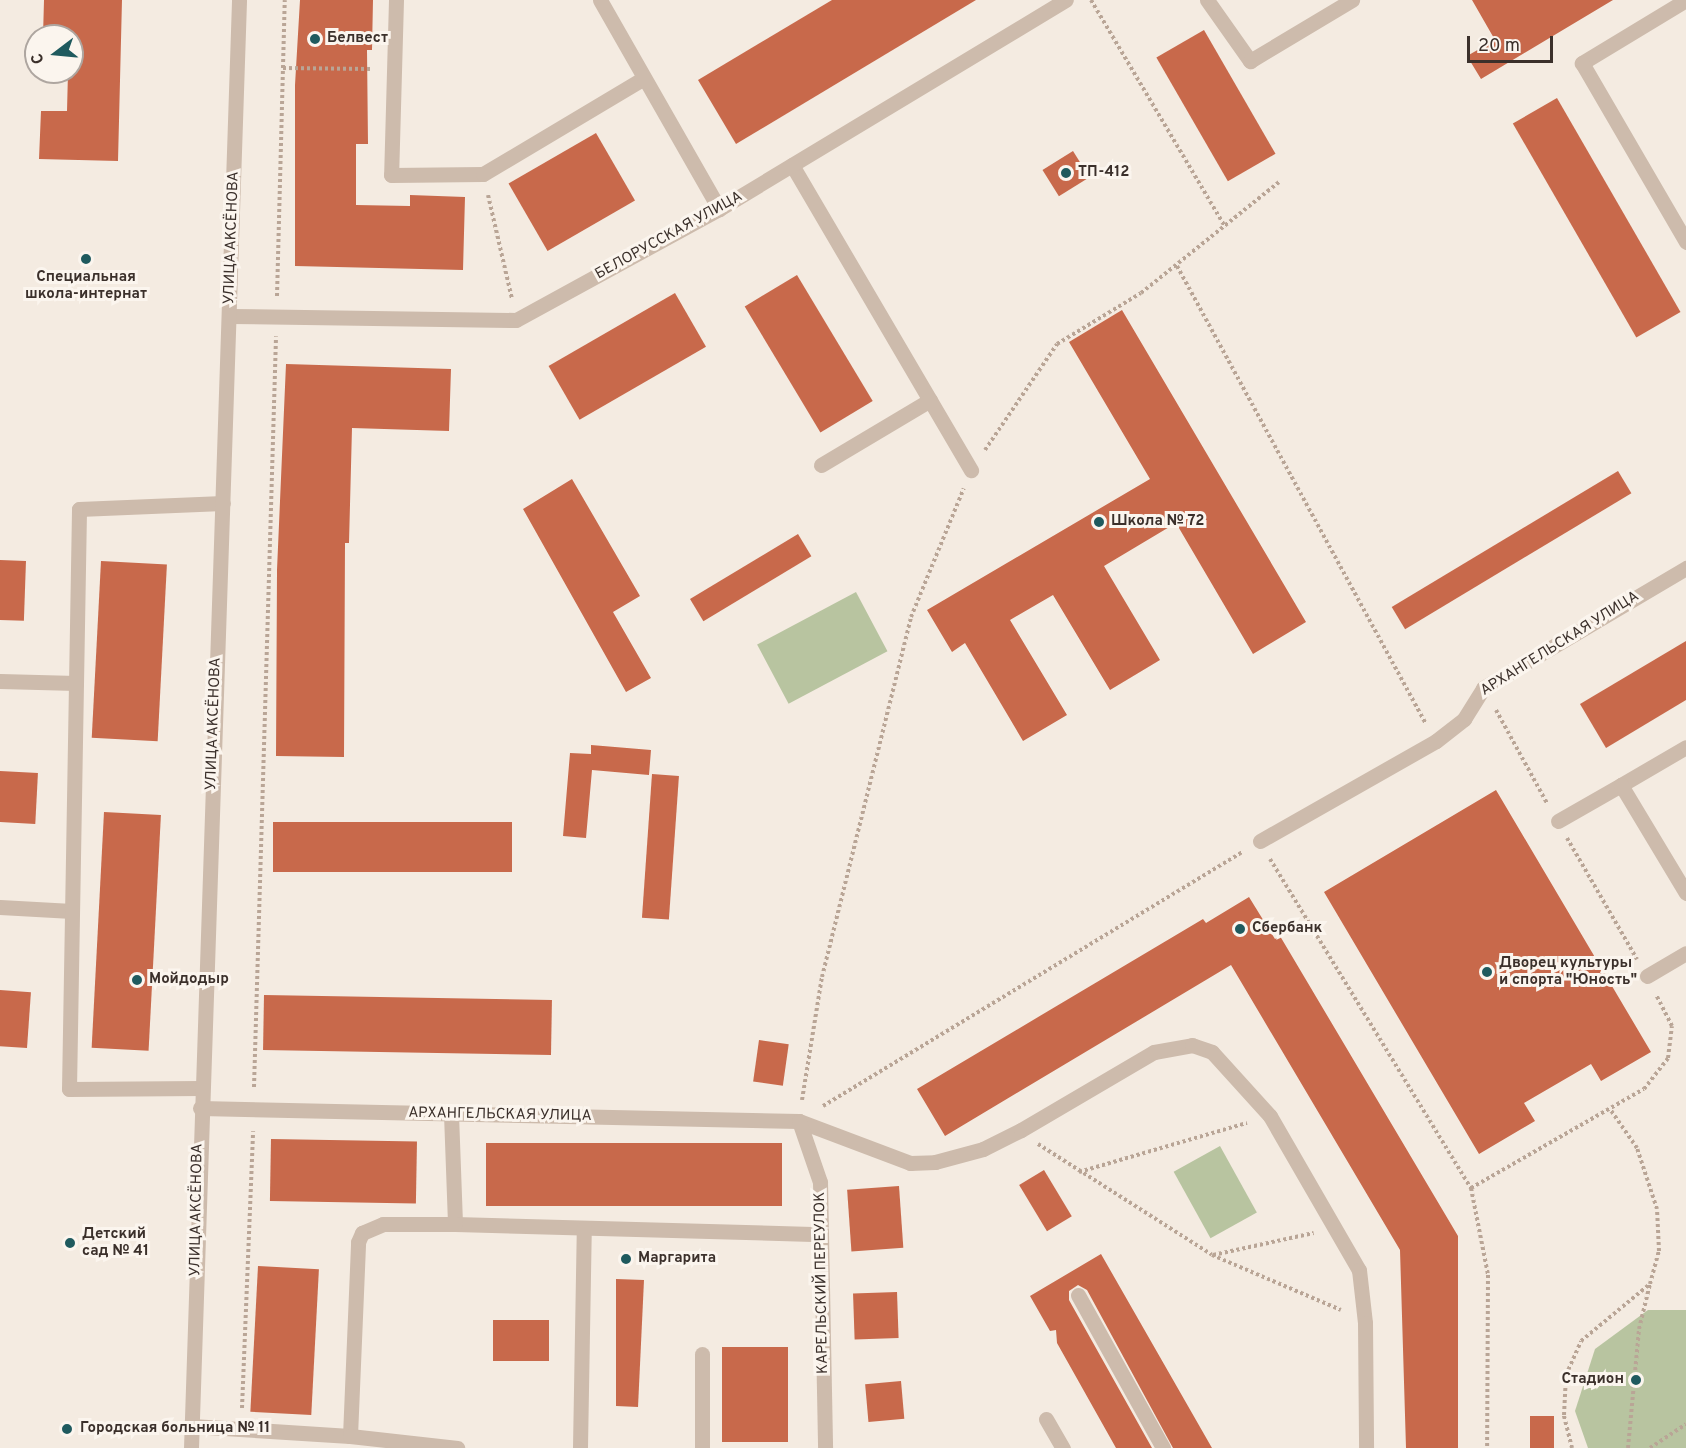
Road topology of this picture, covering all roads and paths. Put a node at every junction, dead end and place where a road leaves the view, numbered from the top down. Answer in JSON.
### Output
{"nodes":[{"id":1,"x":239,"y":0,"type":"edge"},
{"id":2,"x":285,"y":0,"type":"edge"},
{"id":3,"x":396,"y":0,"type":"edge"},
{"id":4,"x":600,"y":0,"type":"edge"},
{"id":5,"x":1066,"y":0,"type":"edge"},
{"id":6,"x":1091,"y":0,"type":"edge"},
{"id":7,"x":1207,"y":0,"type":"edge"},
{"id":8,"x":1353,"y":0,"type":"edge"},
{"id":9,"x":1686,"y":0,"type":"edge"},
{"id":10,"x":283,"y":68,"type":"junction"},
{"id":11,"x":394,"y":70,"type":"junction"},
{"id":12,"x":644,"y":78,"type":"junction"},
{"id":13,"x":792,"y":165,"type":"junction"},
{"id":14,"x":483,"y":174,"type":"junction"},
{"id":15,"x":1279,"y":182,"type":"dead end"},
{"id":16,"x":719,"y":209,"type":"junction"},
{"id":17,"x":1225,"y":227,"type":"junction"},
{"id":18,"x":1686,"y":242,"type":"edge"},
{"id":19,"x":1177,"y":266,"type":"junction"},
{"id":20,"x":230,"y":316,"type":"junction"},
{"id":21,"x":277,"y":317,"type":"junction"},
{"id":22,"x":516,"y":320,"type":"junction"},
{"id":23,"x":930,"y":400,"type":"junction"},
{"id":24,"x":821,"y":465,"type":"dead end"},
{"id":25,"x":971,"y":470,"type":"junction"},
{"id":26,"x":223,"y":503,"type":"junction"},
{"id":27,"x":1686,"y":568,"type":"edge"},
{"id":28,"x":0,"y":681,"type":"edge"},
{"id":29,"x":76,"y":683,"type":"junction"},
{"id":30,"x":1484,"y":688,"type":"junction"},
{"id":31,"x":1436,"y":741,"type":"junction"},
{"id":32,"x":1686,"y":747,"type":"edge"},
{"id":33,"x":1622,"y":785,"type":"junction"},
{"id":34,"x":1558,"y":821,"type":"junction"},
{"id":35,"x":1260,"y":842,"type":"junction"},
{"id":36,"x":1686,"y":893,"type":"edge"},
{"id":37,"x":0,"y":907,"type":"edge"},
{"id":38,"x":72,"y":911,"type":"junction"},
{"id":39,"x":1686,"y":953,"type":"edge"},
{"id":40,"x":1647,"y":976,"type":"junction"},
{"id":41,"x":201,"y":1088,"type":"junction"},
{"id":42,"x":200,"y":1108,"type":"junction"},
{"id":43,"x":1610,"y":1108,"type":"junction"},
{"id":44,"x":253,"y":1110,"type":"junction"},
{"id":45,"x":451,"y":1114,"type":"junction"},
{"id":46,"x":1270,"y":1116,"type":"junction"},
{"id":47,"x":799,"y":1121,"type":"junction"},
{"id":48,"x":1021,"y":1130,"type":"junction"},
{"id":49,"x":1078,"y":1172,"type":"junction"},
{"id":50,"x":1471,"y":1188,"type":"junction"},
{"id":51,"x":455,"y":1224,"type":"junction"},
{"id":52,"x":584,"y":1228,"type":"junction"},
{"id":53,"x":1337,"y":1228,"type":"junction"},
{"id":54,"x":821,"y":1234,"type":"junction"},
{"id":55,"x":1212,"y":1255,"type":"junction"},
{"id":56,"x":1650,"y":1284,"type":"junction"},
{"id":57,"x":1077,"y":1295,"type":"dead end"},
{"id":58,"x":1365,"y":1323,"type":"junction"},
{"id":59,"x":702,"y":1354,"type":"dead end"},
{"id":60,"x":1046,"y":1419,"type":"dead end"},
{"id":61,"x":1686,"y":1424,"type":"edge"},
{"id":62,"x":192,"y":1426,"type":"junction"},
{"id":63,"x":242,"y":1429,"type":"junction"},
{"id":64,"x":350,"y":1436,"type":"junction"},
{"id":65,"x":579,"y":1447,"type":"edge"},
{"id":66,"x":191,"y":1448,"type":"edge"},
{"id":67,"x":457,"y":1448,"type":"edge"},
{"id":68,"x":702,"y":1448,"type":"edge"},
{"id":69,"x":825,"y":1448,"type":"edge"},
{"id":70,"x":1063,"y":1448,"type":"edge"},
{"id":71,"x":1163,"y":1448,"type":"edge"},
{"id":72,"x":1366,"y":1448,"type":"edge"},
{"id":73,"x":1487,"y":1448,"type":"edge"},
{"id":74,"x":1572,"y":1448,"type":"edge"},
{"id":75,"x":1628,"y":1448,"type":"edge"},
{"id":76,"x":1650,"y":1448,"type":"edge"}],
"edges":[{"from":1,"to":20,"type":"street","name":"УЛИЦА АКСЁНОВА"},
{"from":2,"to":10,"type":"path"},
{"from":3,"to":11,"type":"street"},
{"from":4,"to":12,"type":"street"},
{"from":5,"to":13,"type":"street","name":"БЕЛОРУССКАЯ УЛИЦА"},
{"from":6,"to":17,"type":"path"},
{"from":7,"to":8,"type":"street"},
{"from":9,"to":18,"type":"street"},
{"from":10,"to":11,"type":"path"},
{"from":10,"to":21,"type":"path"},
{"from":11,"to":14,"type":"street"},
{"from":12,"to":14,"type":"street"},
{"from":12,"to":16,"type":"street"},
{"from":13,"to":16,"type":"street","name":"БЕЛОРУССКАЯ УЛИЦА"},
{"from":13,"to":23,"type":"street"},
{"from":14,"to":22,"type":"path"},
{"from":15,"to":17,"type":"path"},
{"from":16,"to":22,"type":"street","name":"БЕЛОРУССКАЯ УЛИЦА"},
{"from":17,"to":19,"type":"path"},
{"from":19,"to":25,"type":"path"},
{"from":19,"to":31,"type":"path"},
{"from":20,"to":21,"type":"street","name":"БЕЛОРУССКАЯ УЛИЦА"},
{"from":20,"to":26,"type":"street","name":"УЛИЦА АКСЁНОВА"},
{"from":21,"to":22,"type":"street","name":"БЕЛОРУССКАЯ УЛИЦА"},
{"from":21,"to":44,"type":"path"},
{"from":23,"to":24,"type":"street"},
{"from":23,"to":25,"type":"street"},
{"from":25,"to":47,"type":"path"},
{"from":26,"to":29,"type":"street"},
{"from":26,"to":41,"type":"street","name":"УЛИЦА АКСЁНОВА"},
{"from":27,"to":30,"type":"street","name":"АРХАНГЕЛЬСКАЯ УЛИЦА"},
{"from":28,"to":29,"type":"street"},
{"from":29,"to":38,"type":"street"},
{"from":30,"to":31,"type":"street","name":"АРХАНГЕЛЬСКАЯ УЛИЦА"},
{"from":30,"to":34,"type":"path"},
{"from":31,"to":35,"type":"street","name":"АРХАНГЕЛЬСКАЯ УЛИЦА"},
{"from":32,"to":33,"type":"street"},
{"from":33,"to":34,"type":"street"},
{"from":33,"to":36,"type":"street"},
{"from":34,"to":40,"type":"path"},
{"from":35,"to":47,"type":"path"},
{"from":35,"to":50,"type":"path"},
{"from":37,"to":38,"type":"street"},
{"from":38,"to":41,"type":"street"},
{"from":39,"to":40,"type":"street"},
{"from":40,"to":43,"type":"path"},
{"from":41,"to":42,"type":"street","name":"УЛИЦА АКСЁНОВА"},
{"from":42,"to":44,"type":"street","name":"АРХАНГЕЛЬСКАЯ УЛИЦА"},
{"from":42,"to":62,"type":"street","name":"УЛИЦА АКСЁНОВА"},
{"from":43,"to":50,"type":"path"},
{"from":43,"to":56,"type":"path"},
{"from":44,"to":45,"type":"street","name":"АРХАНГЕЛЬСКАЯ УЛИЦА"},
{"from":44,"to":63,"type":"path"},
{"from":45,"to":47,"type":"street","name":"АРХАНГЕЛЬСКАЯ УЛИЦА"},
{"from":45,"to":51,"type":"street"},
{"from":46,"to":48,"type":"street","name":"АРХАНГЕЛЬСКАЯ УЛИЦА"},
{"from":46,"to":49,"type":"path"},
{"from":46,"to":53,"type":"street","name":"АРХАНГЕЛЬСКАЯ УЛИЦА"},
{"from":47,"to":48,"type":"street","name":"АРХАНГЕЛЬСКАЯ УЛИЦА"},
{"from":47,"to":54,"type":"street","name":"КАРЕЛЬСКИЙ ПЕРЕУЛОК"},
{"from":48,"to":49,"type":"path"},
{"from":49,"to":55,"type":"path"},
{"from":50,"to":73,"type":"path"},
{"from":51,"to":52,"type":"street"},
{"from":51,"to":64,"type":"street"},
{"from":52,"to":54,"type":"street"},
{"from":52,"to":65,"type":"street"},
{"from":53,"to":55,"type":"path"},
{"from":53,"to":58,"type":"street","name":"АРХАНГЕЛЬСКАЯ УЛИЦА"},
{"from":54,"to":69,"type":"street","name":"КАРЕЛЬСКИЙ ПЕРЕУЛОК"},
{"from":55,"to":58,"type":"path"},
{"from":56,"to":74,"type":"path"},
{"from":56,"to":75,"type":"path"},
{"from":57,"to":71,"type":"street"},
{"from":58,"to":72,"type":"street","name":"АРХАНГЕЛЬСКАЯ УЛИЦА"},
{"from":59,"to":68,"type":"street"},
{"from":60,"to":70,"type":"street"},
{"from":61,"to":76,"type":"path"},
{"from":62,"to":63,"type":"street"},
{"from":62,"to":66,"type":"street","name":"УЛИЦА АКСЁНОВА"},
{"from":63,"to":64,"type":"street"},
{"from":64,"to":67,"type":"street"}]}
